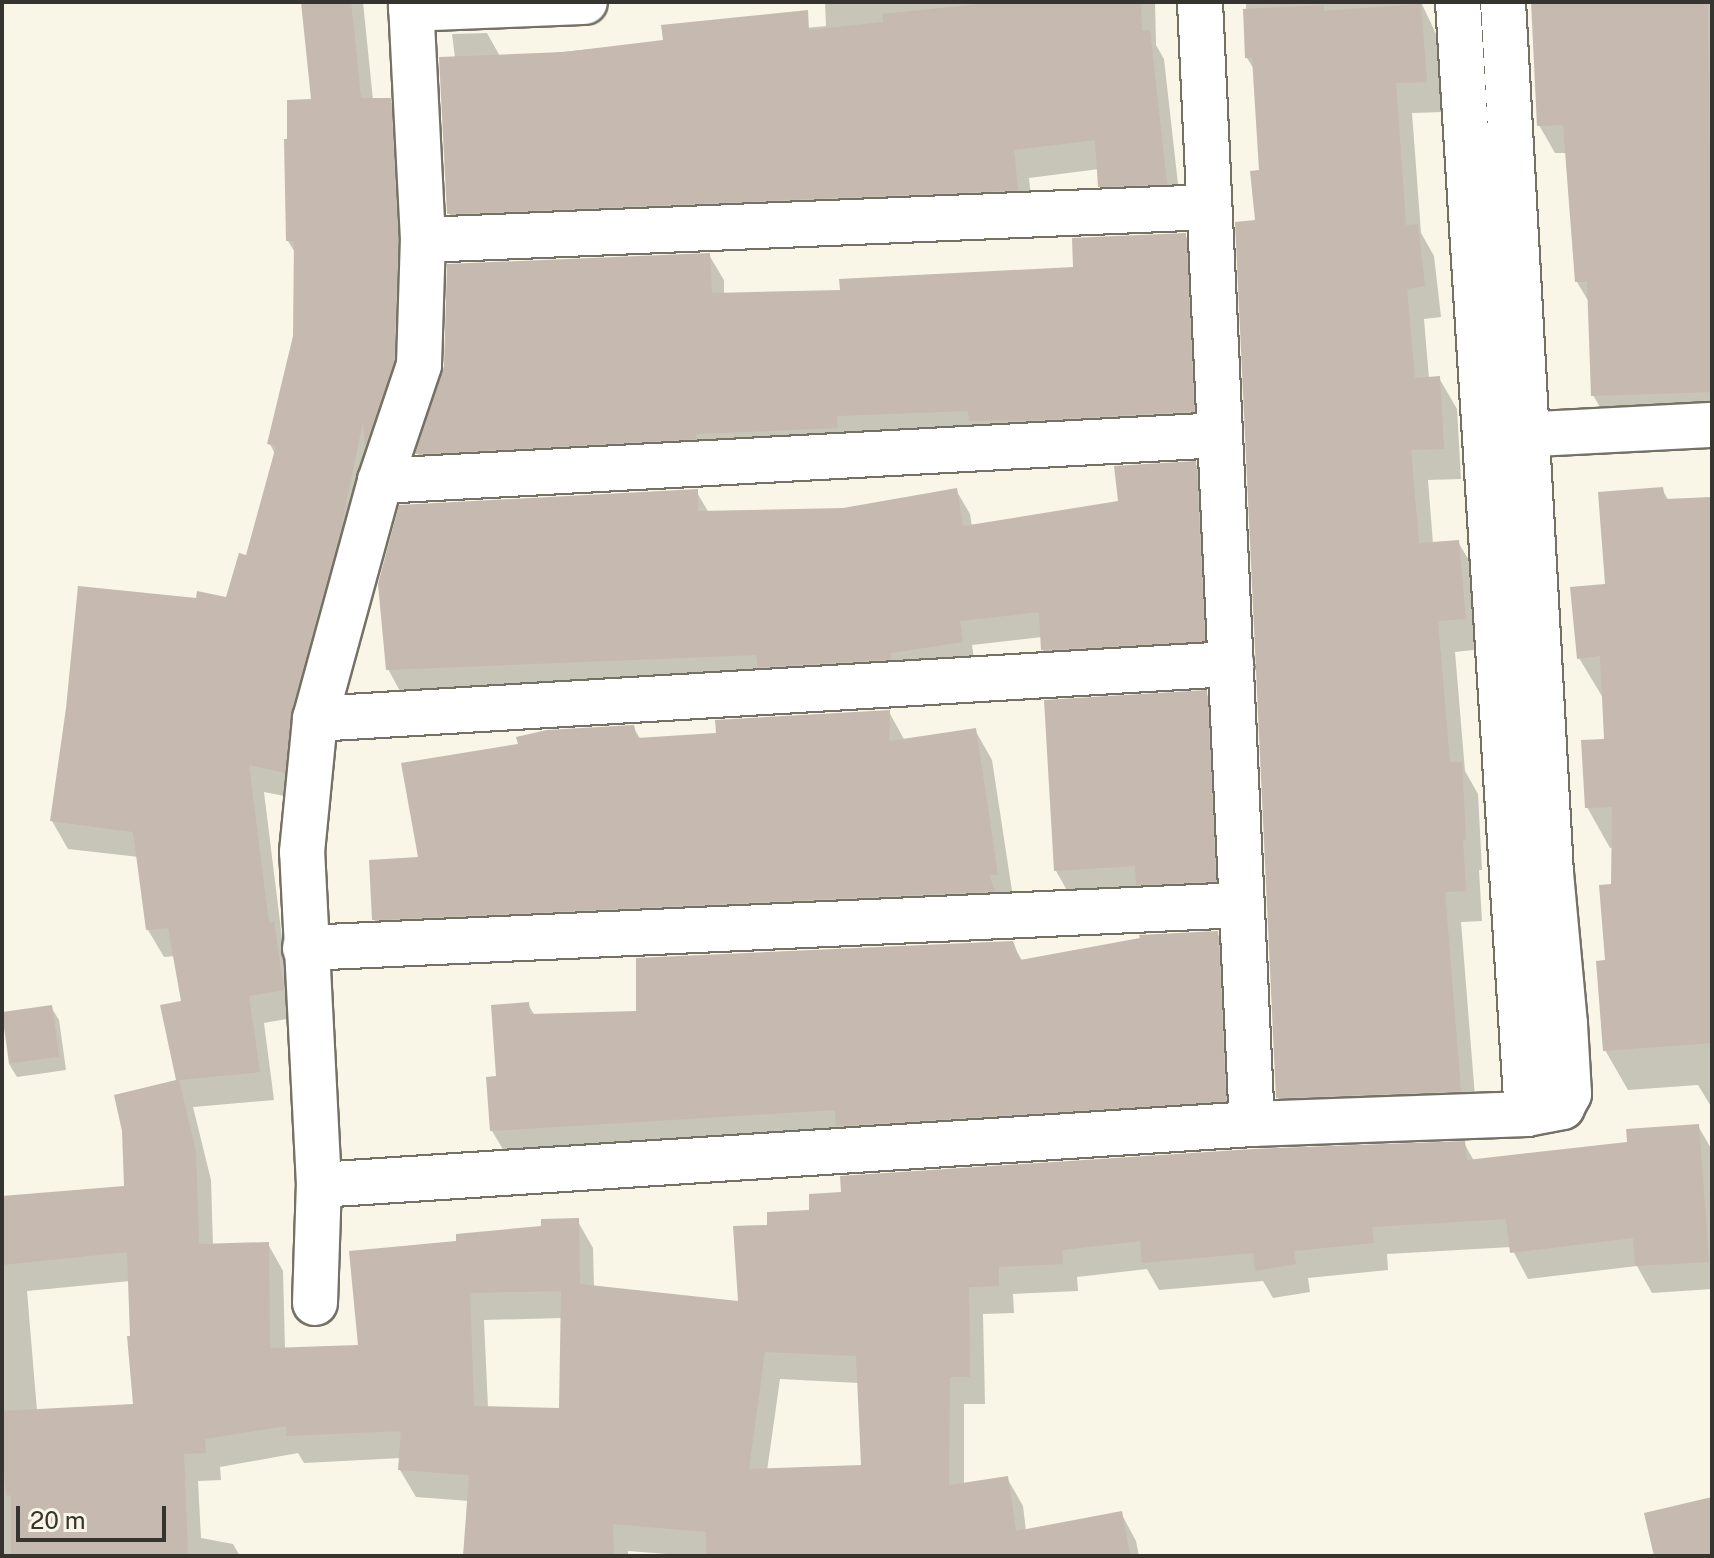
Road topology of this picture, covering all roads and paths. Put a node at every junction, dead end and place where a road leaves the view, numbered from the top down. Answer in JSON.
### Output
{"nodes":[{"id":1,"x":585,"y":2,"type":"edge"},
{"id":2,"x":1200,"y":2,"type":"edge"},
{"id":3,"x":1458,"y":2,"type":"edge"},
{"id":4,"x":1503,"y":2,"type":"edge"},
{"id":5,"x":411,"y":6,"type":"edge"},
{"id":6,"x":1209,"y":207,"type":"junction"},
{"id":7,"x":423,"y":240,"type":"junction"},
{"id":8,"x":1712,"y":425,"type":"edge"},
{"id":9,"x":1220,"y":435,"type":"junction"},
{"id":10,"x":1506,"y":436,"type":"junction"},
{"id":11,"x":380,"y":481,"type":"junction"},
{"id":12,"x":1231,"y":664,"type":"junction"},
{"id":13,"x":315,"y":719,"type":"junction"},
{"id":14,"x":1242,"y":905,"type":"junction"},
{"id":15,"x":305,"y":948,"type":"junction"},
{"id":16,"x":1252,"y":1124,"type":"junction"},
{"id":17,"x":319,"y":1185,"type":"junction"},
{"id":18,"x":315,"y":1303,"type":"dead end"}],
"edges":[{"from":1,"to":5,"type":"street"},
{"from":2,"to":6,"type":"street"},
{"from":3,"to":10,"type":"street"},
{"from":4,"to":10,"type":"street"},
{"from":5,"to":7,"type":"street"},
{"from":6,"to":7,"type":"street"},
{"from":6,"to":9,"type":"street"},
{"from":7,"to":11,"type":"street"},
{"from":8,"to":10,"type":"street"},
{"from":9,"to":11,"type":"street"},
{"from":9,"to":12,"type":"street"},
{"from":10,"to":16,"type":"street"},
{"from":11,"to":13,"type":"street"},
{"from":12,"to":13,"type":"street"},
{"from":12,"to":14,"type":"street"},
{"from":13,"to":15,"type":"street"},
{"from":14,"to":15,"type":"street"},
{"from":14,"to":16,"type":"street"},
{"from":15,"to":17,"type":"street"},
{"from":16,"to":17,"type":"street"},
{"from":17,"to":18,"type":"street"}]}
